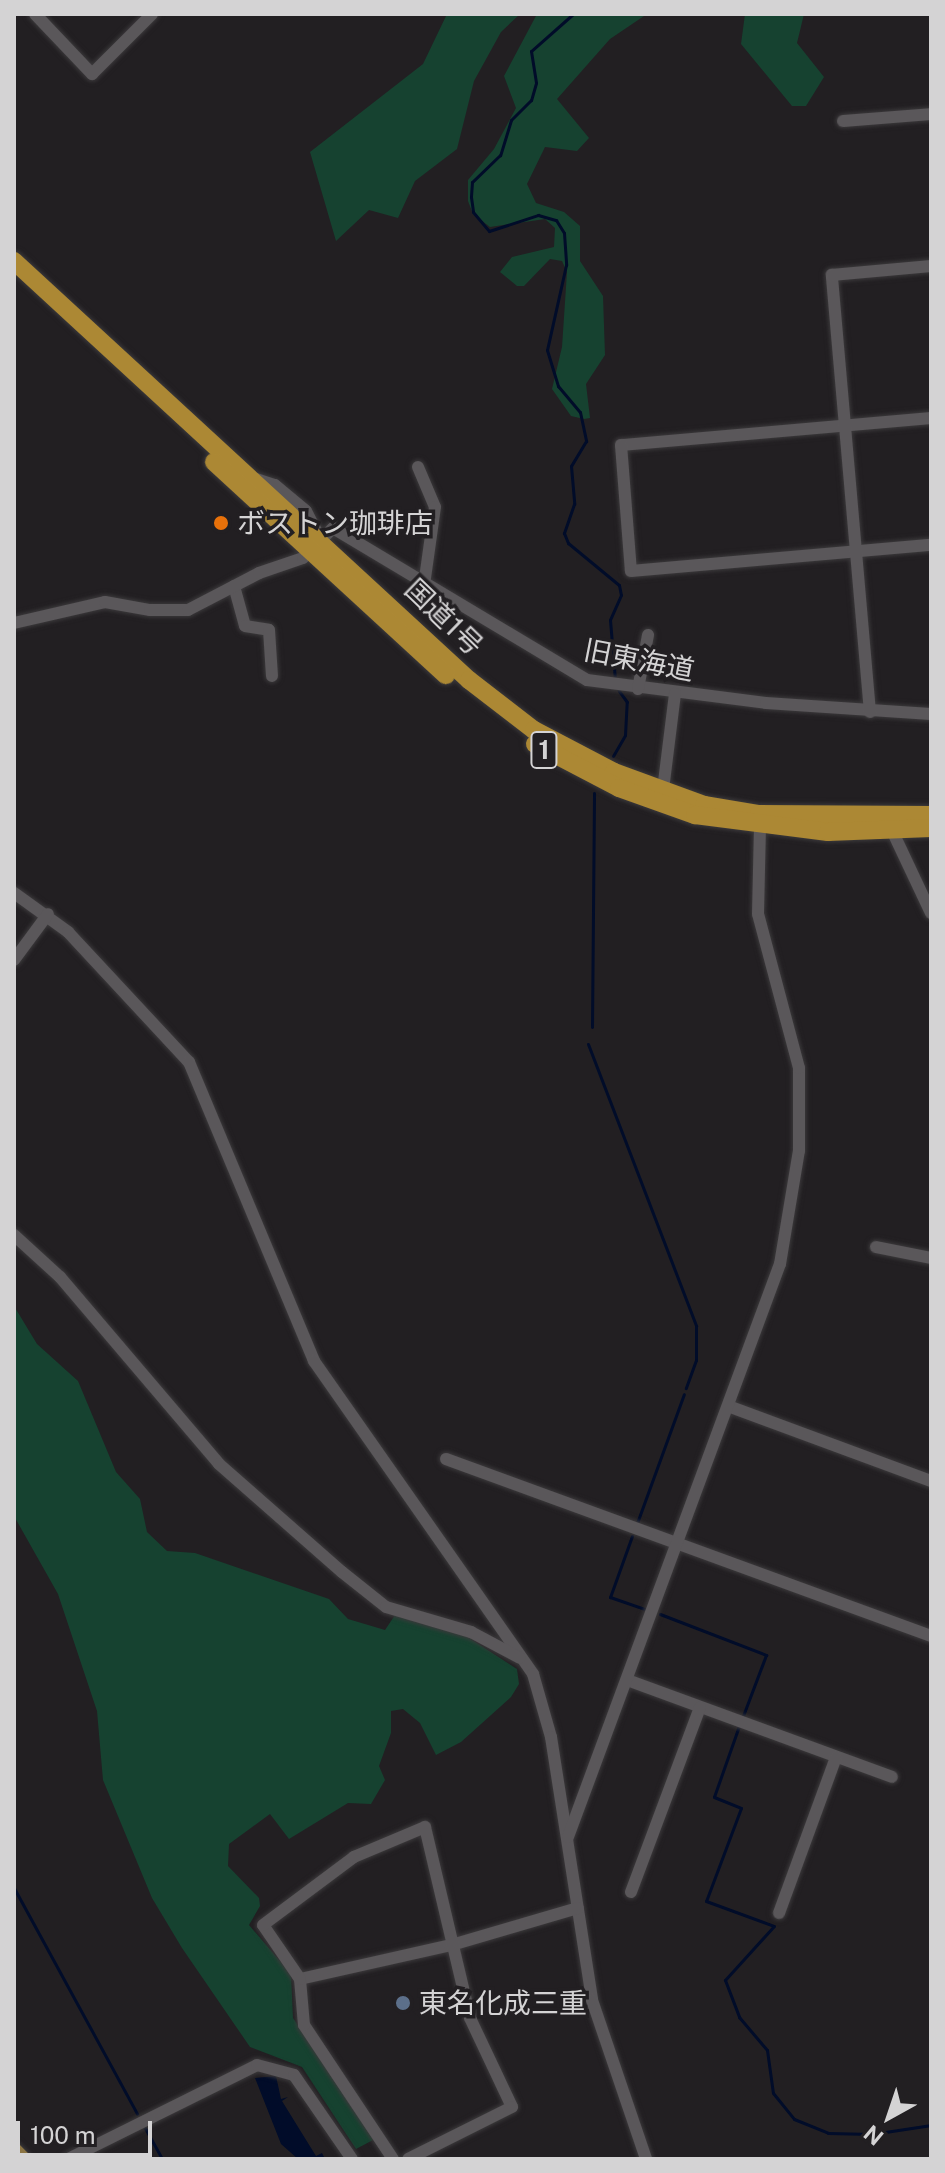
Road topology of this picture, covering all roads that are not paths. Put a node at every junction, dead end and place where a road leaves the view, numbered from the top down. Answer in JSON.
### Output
{"nodes":[{"id":1,"x":35,"y":14,"type":"edge"},
{"id":2,"x":152,"y":14,"type":"edge"},
{"id":3,"x":931,"y":114,"type":"edge"},
{"id":4,"x":843,"y":121,"type":"dead end"},
{"id":5,"x":14,"y":261,"type":"edge"},
{"id":6,"x":931,"y":266,"type":"edge"},
{"id":7,"x":14,"y":278,"type":"edge"},
{"id":8,"x":61,"y":312,"type":"junction"},
{"id":9,"x":93,"y":342,"type":"junction"},
{"id":10,"x":931,"y":418,"type":"edge"},
{"id":11,"x":845,"y":426,"type":"junction"},
{"id":12,"x":418,"y":467,"type":"dead end"},
{"id":13,"x":249,"y":477,"type":"junction"},
{"id":14,"x":320,"y":539,"type":"junction"},
{"id":15,"x":931,"y":545,"type":"edge"},
{"id":16,"x":856,"y":553,"type":"junction"},
{"id":17,"x":424,"y":585,"type":"junction"},
{"id":18,"x":234,"y":586,"type":"junction"},
{"id":19,"x":14,"y":623,"type":"edge"},
{"id":20,"x":648,"y":635,"type":"dead end"},
{"id":21,"x":272,"y":676,"type":"dead end"},
{"id":22,"x":638,"y":689,"type":"junction"},
{"id":23,"x":675,"y":694,"type":"junction"},
{"id":24,"x":499,"y":712,"type":"junction"},
{"id":25,"x":870,"y":712,"type":"junction"},
{"id":26,"x":931,"y":714,"type":"edge"},
{"id":27,"x":663,"y":790,"type":"junction"},
{"id":28,"x":931,"y":815,"type":"edge"},
{"id":29,"x":888,"y":822,"type":"junction"},
{"id":30,"x":760,"y":827,"type":"junction"},
{"id":31,"x":931,"y":828,"type":"edge"},
{"id":32,"x":14,"y":893,"type":"edge"},
{"id":33,"x":931,"y":913,"type":"edge"},
{"id":34,"x":48,"y":914,"type":"junction"},
{"id":35,"x":14,"y":960,"type":"edge"},
{"id":36,"x":14,"y":1235,"type":"edge"},
{"id":37,"x":876,"y":1247,"type":"dead end"},
{"id":38,"x":931,"y":1258,"type":"edge"},
{"id":39,"x":728,"y":1406,"type":"junction"},
{"id":40,"x":446,"y":1459,"type":"dead end"},
{"id":41,"x":931,"y":1481,"type":"edge"},
{"id":42,"x":678,"y":1545,"type":"junction"},
{"id":43,"x":931,"y":1636,"type":"edge"},
{"id":44,"x":523,"y":1659,"type":"junction"},
{"id":45,"x":627,"y":1680,"type":"junction"},
{"id":46,"x":700,"y":1707,"type":"junction"},
{"id":47,"x":836,"y":1757,"type":"junction"},
{"id":48,"x":892,"y":1777,"type":"dead end"},
{"id":49,"x":568,"y":1837,"type":"junction"},
{"id":50,"x":631,"y":1892,"type":"dead end"},
{"id":51,"x":578,"y":1908,"type":"junction"},
{"id":52,"x":779,"y":1913,"type":"dead end"},
{"id":53,"x":455,"y":1944,"type":"junction"},
{"id":54,"x":300,"y":1979,"type":"junction"},
{"id":55,"x":433,"y":2146,"type":"junction"},
{"id":56,"x":14,"y":2149,"type":"edge"},
{"id":57,"x":24,"y":2159,"type":"edge"},
{"id":58,"x":68,"y":2159,"type":"edge"},
{"id":59,"x":352,"y":2159,"type":"edge"},
{"id":60,"x":393,"y":2159,"type":"edge"},
{"id":61,"x":408,"y":2159,"type":"edge"},
{"id":62,"x":441,"y":2159,"type":"edge"},
{"id":63,"x":646,"y":2159,"type":"edge"}],
"edges":[{"from":1,"to":2,"type":"street"},
{"from":3,"to":4,"type":"street"},
{"from":5,"to":8,"type":"highway","name":"国道1号","number":"1"},
{"from":6,"to":11,"type":"street"},
{"from":7,"to":8,"type":"highway","name":"国道1号","number":"1"},
{"from":8,"to":9,"type":"highway","name":"国道1号","number":"1"},
{"from":9,"to":13,"type":"highway","name":"国道1号","number":"1"},
{"from":9,"to":14,"type":"highway","name":"国道1号","number":"1"},
{"from":10,"to":11,"type":"street"},
{"from":11,"to":16,"type":"street"},
{"from":11,"to":16,"type":"street"},
{"from":12,"to":17,"type":"street"},
{"from":13,"to":14,"type":"highway","name":"国道1号","number":"1"},
{"from":13,"to":14,"type":"street"},
{"from":14,"to":17,"type":"street","name":"旧東海道"},
{"from":14,"to":18,"type":"street"},
{"from":14,"to":24,"type":"highway","name":"国道1号","number":"1"},
{"from":15,"to":16,"type":"street"},
{"from":16,"to":25,"type":"street"},
{"from":17,"to":22,"type":"street","name":"旧東海道"},
{"from":18,"to":19,"type":"street"},
{"from":18,"to":21,"type":"street"},
{"from":20,"to":22,"type":"street"},
{"from":22,"to":23,"type":"street","name":"旧東海道"},
{"from":23,"to":25,"type":"street","name":"旧東海道"},
{"from":23,"to":27,"type":"street"},
{"from":24,"to":27,"type":"highway","name":"国道1号","number":"1"},
{"from":24,"to":30,"type":"highway","name":"国道1号","number":"1"},
{"from":25,"to":26,"type":"street","name":"旧東海道"},
{"from":27,"to":29,"type":"highway","name":"国道1号","number":"1"},
{"from":28,"to":29,"type":"highway","name":"国道1号","number":"1"},
{"from":29,"to":30,"type":"highway","name":"国道1号","number":"1"},
{"from":29,"to":31,"type":"highway","name":"国道1号","number":"1"},
{"from":29,"to":33,"type":"street"},
{"from":30,"to":39,"type":"street"},
{"from":32,"to":34,"type":"street"},
{"from":34,"to":35,"type":"street"},
{"from":34,"to":44,"type":"street"},
{"from":36,"to":44,"type":"street"},
{"from":37,"to":38,"type":"street"},
{"from":39,"to":41,"type":"street"},
{"from":39,"to":42,"type":"street"},
{"from":40,"to":42,"type":"street"},
{"from":42,"to":43,"type":"street"},
{"from":42,"to":45,"type":"street"},
{"from":44,"to":49,"type":"street"},
{"from":45,"to":46,"type":"street"},
{"from":45,"to":49,"type":"street"},
{"from":46,"to":47,"type":"street"},
{"from":46,"to":50,"type":"street"},
{"from":47,"to":48,"type":"street"},
{"from":47,"to":52,"type":"street"},
{"from":49,"to":51,"type":"street"},
{"from":51,"to":53,"type":"street"},
{"from":51,"to":63,"type":"street"},
{"from":53,"to":54,"type":"street"},
{"from":53,"to":54,"type":"street"},
{"from":53,"to":55,"type":"street"},
{"from":54,"to":60,"type":"street"},
{"from":55,"to":61,"type":"street"},
{"from":55,"to":62,"type":"street"},
{"from":56,"to":57,"type":"main road"},
{"from":58,"to":59,"type":"street"}]}
